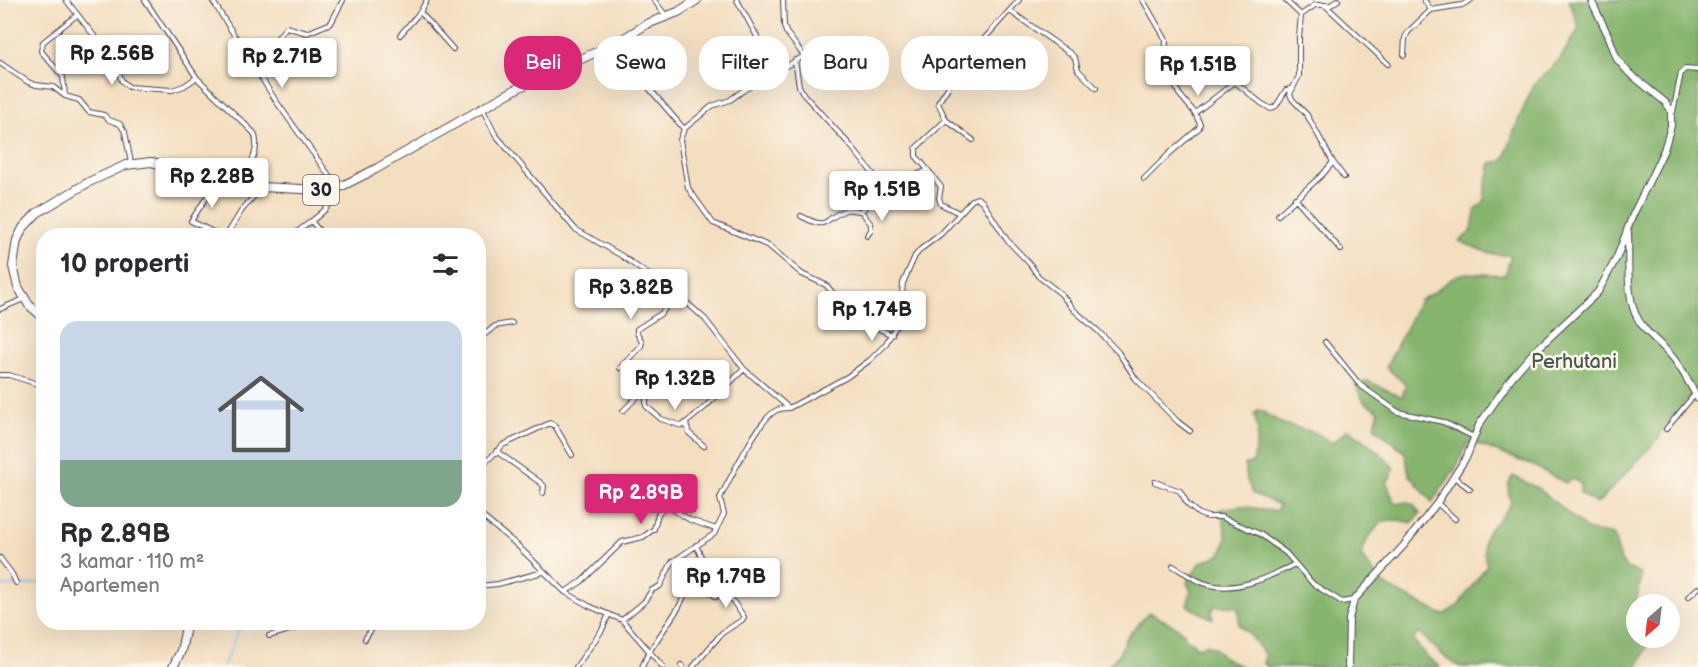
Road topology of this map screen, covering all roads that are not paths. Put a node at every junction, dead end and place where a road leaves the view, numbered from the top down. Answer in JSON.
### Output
{"nodes":[{"id":1,"x":66,"y":0,"type":"edge"},
{"id":2,"x":145,"y":0,"type":"edge"},
{"id":3,"x":212,"y":0,"type":"edge"},
{"id":4,"x":343,"y":0,"type":"edge"},
{"id":5,"x":427,"y":0,"type":"edge"},
{"id":6,"x":654,"y":0,"type":"edge"},
{"id":7,"x":697,"y":0,"type":"edge"},
{"id":8,"x":737,"y":0,"type":"edge"},
{"id":9,"x":783,"y":0,"type":"edge"},
{"id":10,"x":1019,"y":0,"type":"edge"},
{"id":11,"x":1143,"y":0,"type":"edge"},
{"id":12,"x":1285,"y":0,"type":"edge"},
{"id":13,"x":1338,"y":0,"type":"edge"},
{"id":14,"x":1424,"y":0,"type":"edge"},
{"id":15,"x":1471,"y":0,"type":"edge"},
{"id":16,"x":1591,"y":0,"type":"edge"},
{"id":17,"x":1326,"y":6,"type":"junction"},
{"id":18,"x":1431,"y":10,"type":"junction"},
{"id":19,"x":1010,"y":11,"type":"junction"},
{"id":20,"x":420,"y":12,"type":"junction"},
{"id":21,"x":78,"y":15,"type":"junction"},
{"id":22,"x":1301,"y":15,"type":"junction"},
{"id":23,"x":667,"y":16,"type":"junction"},
{"id":24,"x":400,"y":35,"type":"dead end"},
{"id":25,"x":628,"y":36,"type":"edge"},
{"id":26,"x":757,"y":36,"type":"edge"},
{"id":27,"x":987,"y":36,"type":"edge"},
{"id":28,"x":453,"y":49,"type":"dead end"},
{"id":29,"x":594,"y":53,"type":"edge"},
{"id":30,"x":1404,"y":55,"type":"dead end"},
{"id":31,"x":249,"y":57,"type":"junction"},
{"id":32,"x":795,"y":60,"type":"junction"},
{"id":33,"x":0,"y":63,"type":"edge"},
{"id":34,"x":789,"y":63,"type":"edge"},
{"id":35,"x":1388,"y":64,"type":"dead end"},
{"id":36,"x":1698,"y":70,"type":"edge"},
{"id":37,"x":196,"y":78,"type":"junction"},
{"id":38,"x":1096,"y":88,"type":"dead end"},
{"id":39,"x":1292,"y":89,"type":"junction"},
{"id":40,"x":651,"y":90,"type":"edge"},
{"id":41,"x":745,"y":90,"type":"edge"},
{"id":42,"x":946,"y":90,"type":"edge"},
{"id":43,"x":65,"y":96,"type":"junction"},
{"id":44,"x":482,"y":108,"type":"junction"},
{"id":45,"x":1194,"y":113,"type":"junction"},
{"id":46,"x":1672,"y":116,"type":"junction"},
{"id":47,"x":946,"y":120,"type":"junction"},
{"id":48,"x":684,"y":129,"type":"junction"},
{"id":49,"x":973,"y":140,"type":"dead end"},
{"id":50,"x":1333,"y":162,"type":"junction"},
{"id":51,"x":131,"y":164,"type":"junction"},
{"id":52,"x":928,"y":171,"type":"junction"},
{"id":53,"x":220,"y":177,"type":"junction"},
{"id":54,"x":1344,"y":177,"type":"dead end"},
{"id":55,"x":1144,"y":179,"type":"dead end"},
{"id":56,"x":243,"y":182,"type":"junction"},
{"id":57,"x":882,"y":185,"type":"junction"},
{"id":58,"x":261,"y":187,"type":"junction"},
{"id":59,"x":338,"y":188,"type":"junction"},
{"id":60,"x":1295,"y":198,"type":"junction"},
{"id":61,"x":861,"y":211,"type":"junction"},
{"id":62,"x":959,"y":213,"type":"junction"},
{"id":63,"x":1278,"y":215,"type":"dead end"},
{"id":64,"x":801,"y":216,"type":"dead end"},
{"id":65,"x":310,"y":221,"type":"junction"},
{"id":66,"x":205,"y":228,"type":"edge"},
{"id":67,"x":231,"y":228,"type":"edge"},
{"id":68,"x":302,"y":228,"type":"edge"},
{"id":69,"x":317,"y":228,"type":"edge"},
{"id":70,"x":1628,"y":230,"type":"junction"},
{"id":71,"x":867,"y":236,"type":"dead end"},
{"id":72,"x":1341,"y":250,"type":"dead end"},
{"id":73,"x":675,"y":293,"type":"junction"},
{"id":74,"x":24,"y":299,"type":"junction"},
{"id":75,"x":0,"y":309,"type":"edge"},
{"id":76,"x":36,"y":310,"type":"edge"},
{"id":77,"x":512,"y":323,"type":"dead end"},
{"id":78,"x":486,"y":333,"type":"edge"},
{"id":79,"x":892,"y":335,"type":"junction"},
{"id":80,"x":1325,"y":342,"type":"dead end"},
{"id":81,"x":620,"y":368,"type":"dead end"},
{"id":82,"x":744,"y":369,"type":"junction"},
{"id":83,"x":0,"y":375,"type":"edge"},
{"id":84,"x":36,"y":383,"type":"edge"},
{"id":85,"x":1697,"y":397,"type":"edge"},
{"id":86,"x":789,"y":408,"type":"junction"},
{"id":87,"x":623,"y":411,"type":"dead end"},
{"id":88,"x":686,"y":424,"type":"junction"},
{"id":89,"x":1666,"y":429,"type":"dead end"},
{"id":90,"x":1190,"y":430,"type":"dead end"},
{"id":91,"x":1474,"y":437,"type":"junction"},
{"id":92,"x":704,"y":446,"type":"dead end"},
{"id":93,"x":496,"y":451,"type":"junction"},
{"id":94,"x":572,"y":455,"type":"dead end"},
{"id":95,"x":486,"y":462,"type":"edge"},
{"id":96,"x":1454,"y":477,"type":"junction"},
{"id":97,"x":1155,"y":482,"type":"dead end"},
{"id":98,"x":1470,"y":489,"type":"dead end"},
{"id":99,"x":543,"y":493,"type":"dead end"},
{"id":100,"x":1437,"y":503,"type":"junction"},
{"id":101,"x":1455,"y":519,"type":"dead end"},
{"id":102,"x":486,"y":520,"type":"edge"},
{"id":103,"x":716,"y":529,"type":"junction"},
{"id":104,"x":696,"y":545,"type":"junction"},
{"id":105,"x":0,"y":558,"type":"edge"},
{"id":106,"x":704,"y":562,"type":"junction"},
{"id":107,"x":1295,"y":564,"type":"junction"},
{"id":108,"x":1173,"y":566,"type":"dead end"},
{"id":109,"x":543,"y":572,"type":"junction"},
{"id":110,"x":699,"y":577,"type":"junction"},
{"id":111,"x":15,"y":583,"type":"dead end"},
{"id":112,"x":486,"y":585,"type":"edge"},
{"id":113,"x":1698,"y":588,"type":"edge"},
{"id":114,"x":566,"y":592,"type":"junction"},
{"id":115,"x":716,"y":597,"type":"dead end"},
{"id":116,"x":1688,"y":597,"type":"dead end"},
{"id":117,"x":1354,"y":600,"type":"junction"},
{"id":118,"x":609,"y":614,"type":"junction"},
{"id":119,"x":622,"y":620,"type":"junction"},
{"id":120,"x":185,"y":630,"type":"edge"},
{"id":121,"x":290,"y":630,"type":"edge"},
{"id":122,"x":371,"y":630,"type":"edge"},
{"id":123,"x":269,"y":636,"type":"dead end"},
{"id":124,"x":365,"y":639,"type":"dead end"},
{"id":125,"x":649,"y":652,"type":"junction"},
{"id":126,"x":173,"y":667,"type":"edge"},
{"id":127,"x":576,"y":667,"type":"edge"},
{"id":128,"x":642,"y":667,"type":"edge"},
{"id":129,"x":663,"y":667,"type":"edge"},
{"id":130,"x":693,"y":667,"type":"edge"},
{"id":131,"x":1348,"y":667,"type":"edge"}],
"edges":[{"from":1,"to":21,"type":"street"},
{"from":2,"to":37,"type":"street"},
{"from":3,"to":31,"type":"street"},
{"from":4,"to":31,"type":"street"},
{"from":5,"to":20,"type":"street"},
{"from":6,"to":23,"type":"street"},
{"from":7,"to":23,"type":"highway","number":"30"},
{"from":8,"to":26,"type":"street"},
{"from":9,"to":32,"type":"street"},
{"from":10,"to":19,"type":"street"},
{"from":11,"to":45,"type":"street"},
{"from":12,"to":22,"type":"street"},
{"from":13,"to":17,"type":"street"},
{"from":14,"to":18,"type":"street"},
{"from":15,"to":18,"type":"street"},
{"from":16,"to":46,"type":"street"},
{"from":17,"to":22,"type":"street"},
{"from":17,"to":35,"type":"street"},
{"from":18,"to":30,"type":"street"},
{"from":19,"to":27,"type":"street"},
{"from":19,"to":38,"type":"street"},
{"from":20,"to":24,"type":"street"},
{"from":20,"to":28,"type":"street"},
{"from":21,"to":37,"type":"street"},
{"from":21,"to":43,"type":"street"},
{"from":22,"to":39,"type":"street"},
{"from":23,"to":25,"type":"highway","number":"30"},
{"from":29,"to":44,"type":"highway","number":"30"},
{"from":31,"to":59,"type":"street"},
{"from":32,"to":34,"type":"street"},
{"from":32,"to":57,"type":"street"},
{"from":33,"to":43,"type":"street"},
{"from":36,"to":46,"type":"street"},
{"from":37,"to":56,"type":"street"},
{"from":39,"to":45,"type":"street"},
{"from":39,"to":50,"type":"street"},
{"from":40,"to":48,"type":"street"},
{"from":41,"to":48,"type":"street"},
{"from":42,"to":47,"type":"street"},
{"from":43,"to":51,"type":"street"},
{"from":44,"to":59,"type":"highway","number":"30"},
{"from":44,"to":73,"type":"street"},
{"from":45,"to":55,"type":"street"},
{"from":46,"to":70,"type":"street"},
{"from":47,"to":49,"type":"street"},
{"from":47,"to":52,"type":"street"},
{"from":48,"to":79,"type":"street"},
{"from":50,"to":54,"type":"street"},
{"from":50,"to":60,"type":"street"},
{"from":51,"to":53,"type":"highway","number":"30"},
{"from":51,"to":74,"type":"highway","number":"30"},
{"from":52,"to":57,"type":"street"},
{"from":52,"to":62,"type":"street"},
{"from":53,"to":56,"type":"highway","number":"30"},
{"from":53,"to":66,"type":"street"},
{"from":56,"to":58,"type":"highway","number":"30"},
{"from":57,"to":61,"type":"street"},
{"from":58,"to":59,"type":"highway","number":"30"},
{"from":58,"to":67,"type":"street"},
{"from":59,"to":65,"type":"street"},
{"from":60,"to":63,"type":"street"},
{"from":60,"to":72,"type":"street"},
{"from":61,"to":64,"type":"street"},
{"from":61,"to":71,"type":"street"},
{"from":62,"to":79,"type":"street"},
{"from":62,"to":90,"type":"street"},
{"from":65,"to":68,"type":"street"},
{"from":65,"to":69,"type":"street"},
{"from":70,"to":85,"type":"street"},
{"from":70,"to":91,"type":"street"},
{"from":73,"to":81,"type":"street"},
{"from":73,"to":82,"type":"street"},
{"from":74,"to":75,"type":"street"},
{"from":74,"to":76,"type":"highway","number":"30"},
{"from":77,"to":78,"type":"street"},
{"from":79,"to":86,"type":"street"},
{"from":80,"to":91,"type":"street"},
{"from":82,"to":86,"type":"street"},
{"from":82,"to":88,"type":"street"},
{"from":83,"to":84,"type":"street"},
{"from":85,"to":89,"type":"street"},
{"from":86,"to":103,"type":"street"},
{"from":87,"to":88,"type":"street"},
{"from":88,"to":92,"type":"street"},
{"from":91,"to":96,"type":"street"},
{"from":93,"to":94,"type":"street"},
{"from":93,"to":95,"type":"street"},
{"from":93,"to":99,"type":"street"},
{"from":96,"to":98,"type":"street"},
{"from":96,"to":100,"type":"street"},
{"from":97,"to":107,"type":"street"},
{"from":100,"to":101,"type":"street"},
{"from":100,"to":117,"type":"street"},
{"from":102,"to":109,"type":"street"},
{"from":103,"to":104,"type":"street"},
{"from":103,"to":114,"type":"street"},
{"from":104,"to":106,"type":"street"},
{"from":104,"to":119,"type":"street"},
{"from":105,"to":111,"type":"street"},
{"from":106,"to":110,"type":"street"},
{"from":106,"to":130,"type":"street"},
{"from":107,"to":108,"type":"street"},
{"from":107,"to":117,"type":"street"},
{"from":109,"to":112,"type":"street"},
{"from":109,"to":114,"type":"street"},
{"from":110,"to":115,"type":"street"},
{"from":110,"to":125,"type":"street"},
{"from":113,"to":116,"type":"street"},
{"from":114,"to":118,"type":"street"},
{"from":117,"to":131,"type":"street"},
{"from":118,"to":119,"type":"street"},
{"from":118,"to":127,"type":"street"},
{"from":119,"to":125,"type":"street"},
{"from":120,"to":126,"type":"highway"},
{"from":121,"to":123,"type":"street"},
{"from":122,"to":124,"type":"street"},
{"from":125,"to":128,"type":"street"},
{"from":125,"to":129,"type":"street"}]}
